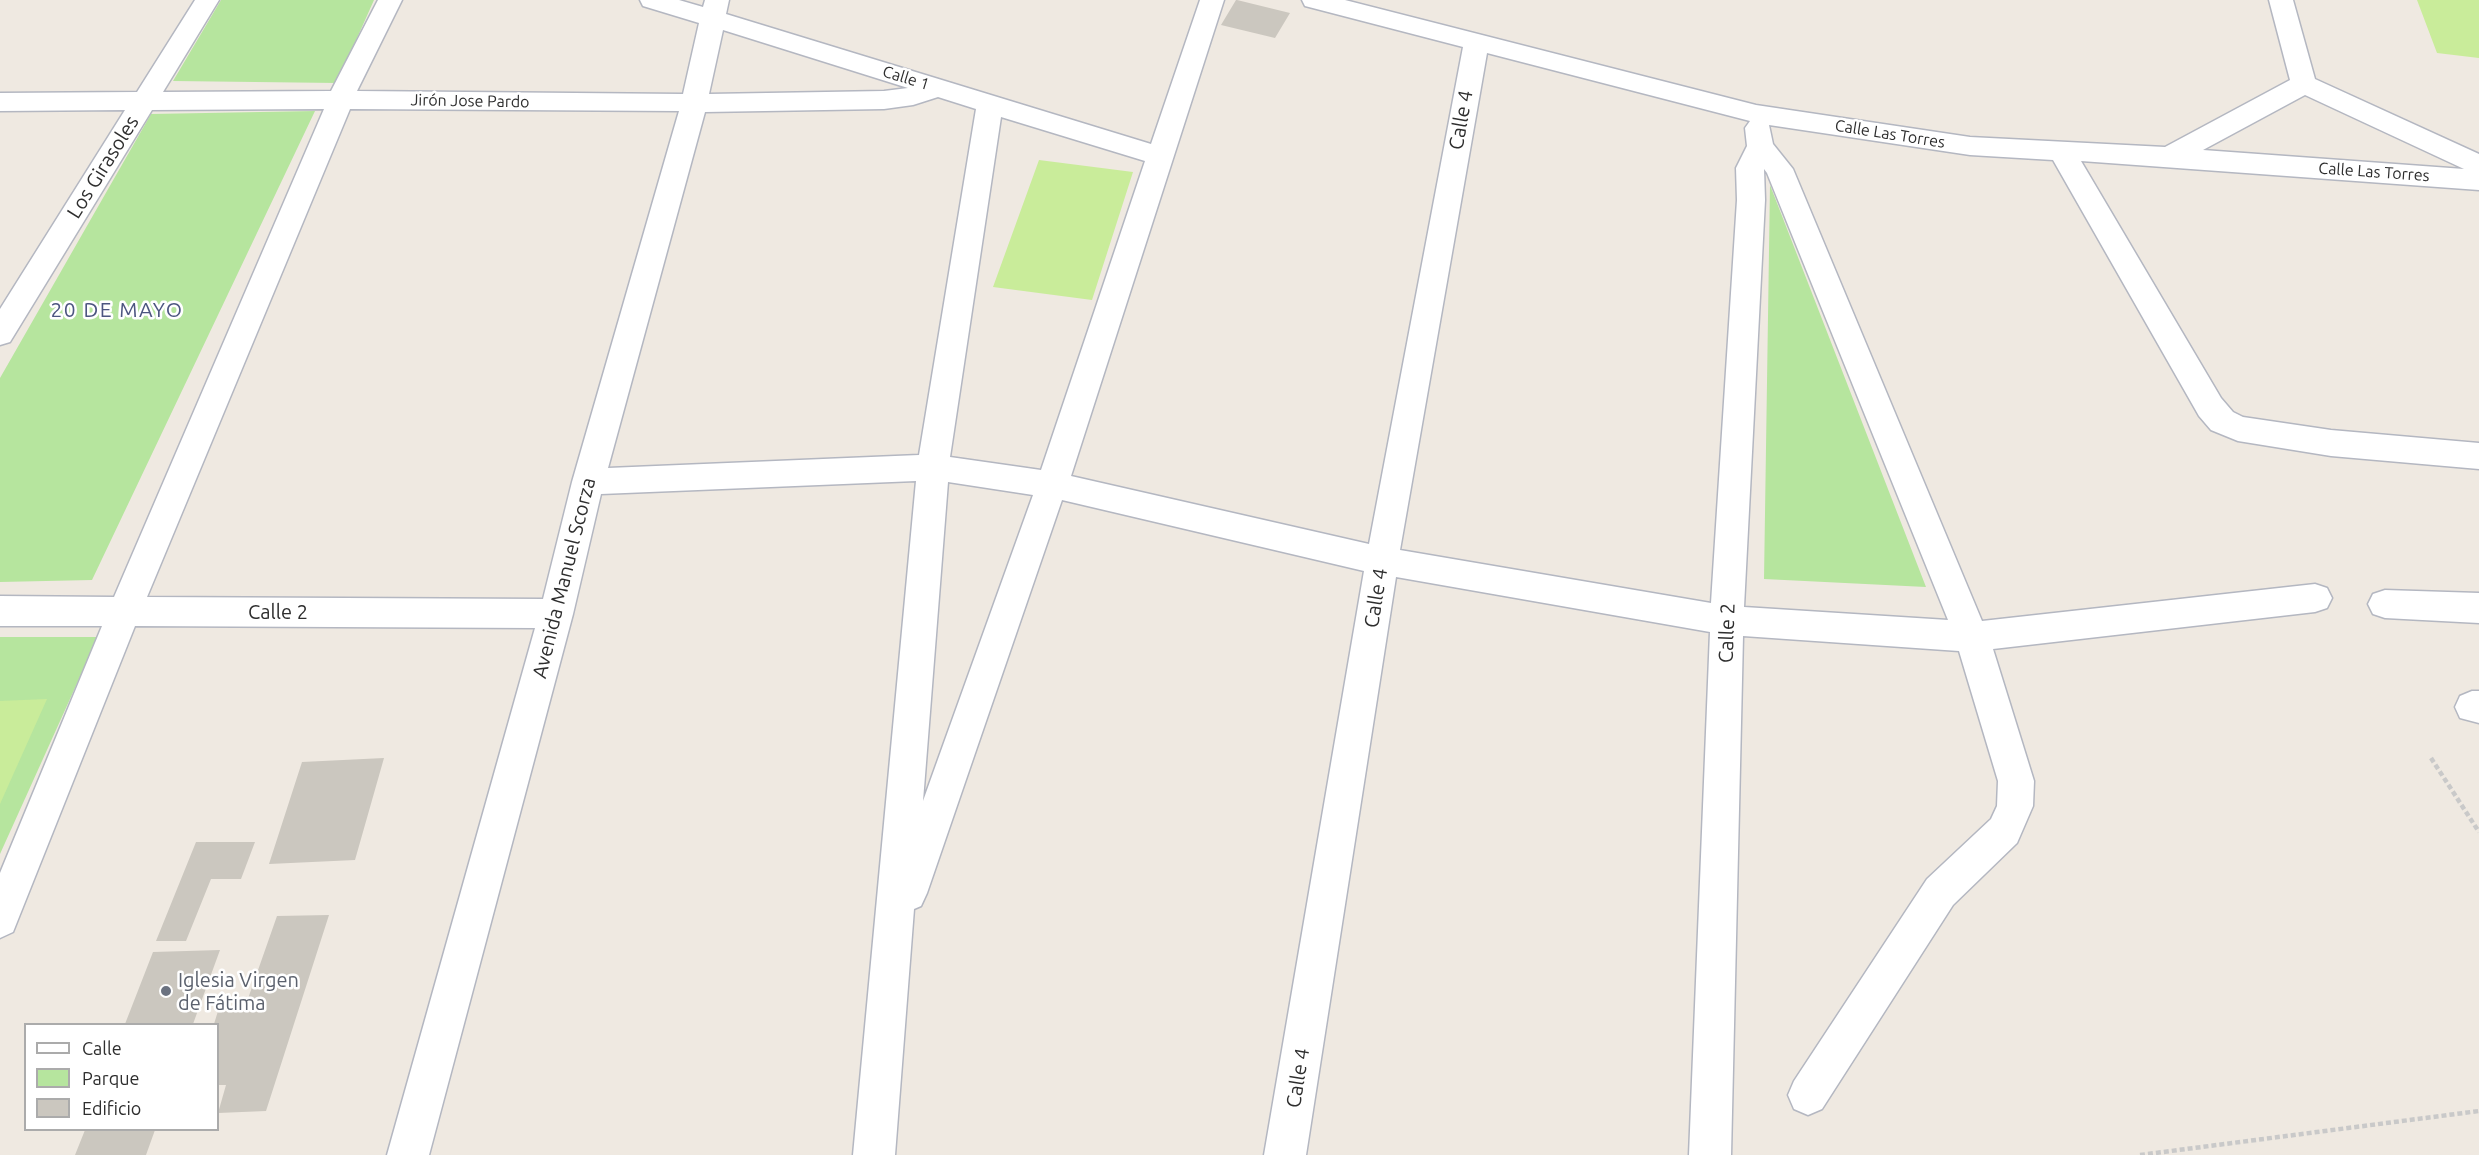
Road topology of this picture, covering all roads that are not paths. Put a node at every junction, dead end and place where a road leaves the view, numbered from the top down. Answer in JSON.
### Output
{"nodes":[{"id":1,"x":207,"y":0,"type":"edge"},
{"id":2,"x":390,"y":0,"type":"edge"},
{"id":3,"x":652,"y":0,"type":"edge"},
{"id":4,"x":1212,"y":0,"type":"edge"},
{"id":5,"x":1314,"y":0,"type":"edge"},
{"id":6,"x":2281,"y":0,"type":"edge"},
{"id":7,"x":714,"y":9,"type":"edge"},
{"id":8,"x":1476,"y":43,"type":"junction"},
{"id":9,"x":2304,"y":84,"type":"junction"},
{"id":10,"x":939,"y":88,"type":"junction"},
{"id":11,"x":340,"y":100,"type":"junction"},
{"id":12,"x":143,"y":101,"type":"junction"},
{"id":13,"x":0,"y":102,"type":"edge"},
{"id":14,"x":694,"y":103,"type":"junction"},
{"id":15,"x":990,"y":104,"type":"junction"},
{"id":16,"x":1758,"y":130,"type":"junction"},
{"id":17,"x":2061,"y":151,"type":"junction"},
{"id":18,"x":1159,"y":156,"type":"junction"},
{"id":19,"x":2169,"y":157,"type":"junction"},
{"id":20,"x":2479,"y":165,"type":"edge"},
{"id":21,"x":2479,"y":180,"type":"edge"},
{"id":22,"x":0,"y":334,"type":"edge"},
{"id":23,"x":2479,"y":456,"type":"edge"},
{"id":24,"x":933,"y":466,"type":"junction"},
{"id":25,"x":588,"y":482,"type":"junction"},
{"id":26,"x":1052,"y":485,"type":"junction"},
{"id":27,"x":1382,"y":561,"type":"junction"},
{"id":28,"x":2315,"y":598,"type":"dead end"},
{"id":29,"x":2385,"y":604,"type":"dead end"},
{"id":30,"x":2479,"y":608,"type":"edge"},
{"id":31,"x":0,"y":610,"type":"edge"},
{"id":32,"x":126,"y":611,"type":"junction"},
{"id":33,"x":556,"y":614,"type":"junction"},
{"id":34,"x":1727,"y":620,"type":"junction"},
{"id":35,"x":1972,"y":637,"type":"junction"},
{"id":36,"x":0,"y":919,"type":"edge"},
{"id":37,"x":893,"y":937,"type":"junction"},
{"id":38,"x":1808,"y":1095,"type":"dead end"},
{"id":39,"x":408,"y":1155,"type":"edge"},
{"id":40,"x":874,"y":1155,"type":"edge"},
{"id":41,"x":1285,"y":1155,"type":"edge"},
{"id":42,"x":1710,"y":1155,"type":"edge"}],
"edges":[{"from":1,"to":12,"type":"street","name":"Los Girasoles"},
{"from":2,"to":11,"type":"street"},
{"from":3,"to":7,"type":"street","name":"Calle 1"},
{"from":4,"to":18,"type":"street"},
{"from":5,"to":8,"type":"street","name":"Calle Las Torres"},
{"from":6,"to":9,"type":"street"},
{"from":7,"to":10,"type":"street","name":"Calle 1"},
{"from":7,"to":14,"type":"street","name":"Avenida Manuel Scorza"},
{"from":8,"to":16,"type":"street","name":"Calle Las Torres"},
{"from":8,"to":27,"type":"street","name":"Calle 4"},
{"from":9,"to":19,"type":"street"},
{"from":9,"to":20,"type":"street"},
{"from":10,"to":14,"type":"street","name":"Jirón Jose Pardo"},
{"from":10,"to":15,"type":"street","name":"Calle 1"},
{"from":11,"to":12,"type":"street","name":"Jirón Jose Pardo"},
{"from":11,"to":14,"type":"street","name":"Jirón Jose Pardo"},
{"from":11,"to":32,"type":"street"},
{"from":12,"to":13,"type":"street","name":"Jirón Jose Pardo"},
{"from":12,"to":22,"type":"street","name":"Los Girasoles"},
{"from":14,"to":25,"type":"street","name":"Avenida Manuel Scorza"},
{"from":15,"to":18,"type":"street","name":"Calle 1"},
{"from":15,"to":24,"type":"street"},
{"from":16,"to":17,"type":"street","name":"Calle Las Torres"},
{"from":16,"to":34,"type":"street","name":"Calle 2"},
{"from":16,"to":35,"type":"street"},
{"from":17,"to":19,"type":"street","name":"Calle Las Torres"},
{"from":17,"to":23,"type":"street"},
{"from":18,"to":26,"type":"street"},
{"from":19,"to":21,"type":"street","name":"Calle Las Torres"},
{"from":24,"to":25,"type":"street"},
{"from":24,"to":26,"type":"street"},
{"from":24,"to":37,"type":"street"},
{"from":25,"to":33,"type":"street","name":"Avenida Manuel Scorza"},
{"from":26,"to":27,"type":"street"},
{"from":26,"to":37,"type":"street"},
{"from":27,"to":34,"type":"street"},
{"from":27,"to":41,"type":"street","name":"Calle 4"},
{"from":28,"to":35,"type":"street"},
{"from":29,"to":30,"type":"street"},
{"from":31,"to":32,"type":"street","name":"Calle 2"},
{"from":32,"to":33,"type":"street","name":"Calle 2"},
{"from":32,"to":36,"type":"street"},
{"from":33,"to":39,"type":"street","name":"Avenida Manuel Scorza"},
{"from":34,"to":35,"type":"street"},
{"from":34,"to":42,"type":"street","name":"Calle 2"},
{"from":35,"to":38,"type":"street"},
{"from":37,"to":40,"type":"street"}]}
